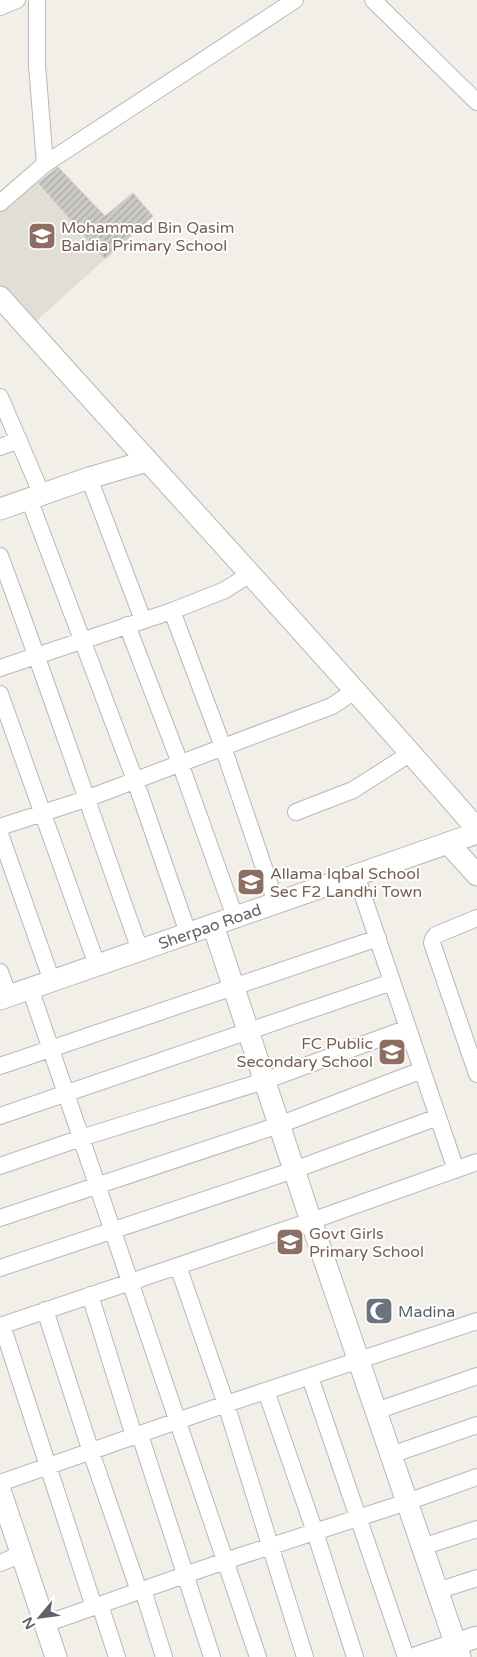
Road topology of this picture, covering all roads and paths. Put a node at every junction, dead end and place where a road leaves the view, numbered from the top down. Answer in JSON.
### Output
{"nodes":[{"id":1,"x":17,"y":0,"type":"edge"},
{"id":2,"x":37,"y":0,"type":"edge"},
{"id":3,"x":295,"y":0,"type":"edge"},
{"id":4,"x":373,"y":0,"type":"edge"},
{"id":5,"x":0,"y":7,"type":"edge"},
{"id":6,"x":477,"y":102,"type":"edge"},
{"id":7,"x":45,"y":164,"type":"junction"},
{"id":8,"x":0,"y":203,"type":"edge"},
{"id":9,"x":0,"y":297,"type":"edge"},
{"id":10,"x":0,"y":397,"type":"edge"},
{"id":11,"x":19,"y":440,"type":"junction"},
{"id":12,"x":0,"y":447,"type":"edge"},
{"id":13,"x":147,"y":461,"type":"junction"},
{"id":14,"x":89,"y":478,"type":"junction"},
{"id":15,"x":36,"y":497,"type":"junction"},
{"id":16,"x":0,"y":509,"type":"edge"},
{"id":17,"x":0,"y":556,"type":"edge"},
{"id":18,"x":250,"y":574,"type":"junction"},
{"id":19,"x":172,"y":611,"type":"junction"},
{"id":20,"x":135,"y":623,"type":"junction"},
{"id":21,"x":82,"y":640,"type":"junction"},
{"id":22,"x":37,"y":655,"type":"junction"},
{"id":23,"x":0,"y":668,"type":"edge"},
{"id":24,"x":356,"y":690,"type":"junction"},
{"id":25,"x":0,"y":694,"type":"edge"},
{"id":26,"x":223,"y":747,"type":"junction"},
{"id":27,"x":411,"y":753,"type":"junction"},
{"id":28,"x":180,"y":763,"type":"junction"},
{"id":29,"x":135,"y":780,"type":"junction"},
{"id":30,"x":86,"y":799,"type":"junction"},
{"id":31,"x":296,"y":812,"type":"dead end"},
{"id":32,"x":43,"y":813,"type":"junction"},
{"id":33,"x":0,"y":827,"type":"edge"},
{"id":34,"x":477,"y":829,"type":"edge"},
{"id":35,"x":477,"y":833,"type":"edge"},
{"id":36,"x":0,"y":834,"type":"edge"},
{"id":37,"x":448,"y":843,"type":"junction"},
{"id":38,"x":356,"y":875,"type":"junction"},
{"id":39,"x":477,"y":875,"type":"edge"},
{"id":40,"x":276,"y":903,"type":"junction"},
{"id":41,"x":235,"y":917,"type":"junction"},
{"id":42,"x":476,"y":923,"type":"edge"},
{"id":43,"x":213,"y":925,"type":"junction"},
{"id":44,"x":188,"y":934,"type":"junction"},
{"id":45,"x":378,"y":938,"type":"junction"},
{"id":46,"x":140,"y":950,"type":"junction"},
{"id":47,"x":97,"y":965,"type":"junction"},
{"id":48,"x":0,"y":972,"type":"edge"},
{"id":49,"x":52,"y":981,"type":"junction"},
{"id":50,"x":392,"y":982,"type":"junction"},
{"id":51,"x":30,"y":988,"type":"junction"},
{"id":52,"x":234,"y":988,"type":"junction"},
{"id":53,"x":4,"y":997,"type":"edge"},
{"id":54,"x":408,"y":1028,"type":"junction"},
{"id":55,"x":248,"y":1032,"type":"junction"},
{"id":56,"x":51,"y":1049,"type":"junction"},
{"id":57,"x":0,"y":1066,"type":"edge"},
{"id":58,"x":422,"y":1070,"type":"junction"},
{"id":59,"x":477,"y":1074,"type":"edge"},
{"id":60,"x":264,"y":1081,"type":"junction"},
{"id":61,"x":66,"y":1094,"type":"junction"},
{"id":62,"x":0,"y":1116,"type":"edge"},
{"id":63,"x":438,"y":1117,"type":"junction"},
{"id":64,"x":279,"y":1125,"type":"junction"},
{"id":65,"x":81,"y":1138,"type":"junction"},
{"id":66,"x":477,"y":1162,"type":"edge"},
{"id":67,"x":0,"y":1166,"type":"edge"},
{"id":68,"x":294,"y":1170,"type":"junction"},
{"id":69,"x":456,"y":1170,"type":"junction"},
{"id":70,"x":97,"y":1186,"type":"junction"},
{"id":71,"x":0,"y":1218,"type":"edge"},
{"id":72,"x":311,"y":1221,"type":"junction"},
{"id":73,"x":112,"y":1230,"type":"junction"},
{"id":74,"x":178,"y":1266,"type":"junction"},
{"id":75,"x":0,"y":1268,"type":"edge"},
{"id":76,"x":129,"y":1282,"type":"junction"},
{"id":77,"x":90,"y":1295,"type":"junction"},
{"id":78,"x":45,"y":1310,"type":"junction"},
{"id":79,"x":477,"y":1321,"type":"edge"},
{"id":80,"x":1,"y":1325,"type":"edge"},
{"id":81,"x":358,"y":1361,"type":"junction"},
{"id":82,"x":310,"y":1376,"type":"junction"},
{"id":83,"x":477,"y":1376,"type":"edge"},
{"id":84,"x":266,"y":1391,"type":"junction"},
{"id":85,"x":226,"y":1404,"type":"junction"},
{"id":86,"x":376,"y":1411,"type":"junction"},
{"id":87,"x":178,"y":1422,"type":"junction"},
{"id":88,"x":477,"y":1425,"type":"edge"},
{"id":89,"x":137,"y":1436,"type":"junction"},
{"id":90,"x":91,"y":1452,"type":"junction"},
{"id":91,"x":391,"y":1455,"type":"junction"},
{"id":92,"x":48,"y":1466,"type":"junction"},
{"id":93,"x":477,"y":1476,"type":"edge"},
{"id":94,"x":0,"y":1483,"type":"edge"},
{"id":95,"x":0,"y":1490,"type":"edge"},
{"id":96,"x":407,"y":1502,"type":"junction"},
{"id":97,"x":359,"y":1517,"type":"junction"},
{"id":98,"x":477,"y":1529,"type":"edge"},
{"id":99,"x":315,"y":1532,"type":"junction"},
{"id":100,"x":270,"y":1546,"type":"junction"},
{"id":101,"x":422,"y":1547,"type":"junction"},
{"id":102,"x":22,"y":1554,"type":"junction"},
{"id":103,"x":225,"y":1561,"type":"junction"},
{"id":104,"x":0,"y":1563,"type":"edge"},
{"id":105,"x":186,"y":1575,"type":"junction"},
{"id":106,"x":477,"y":1578,"type":"edge"},
{"id":107,"x":141,"y":1591,"type":"junction"},
{"id":108,"x":437,"y":1591,"type":"junction"},
{"id":109,"x":97,"y":1606,"type":"junction"},
{"id":110,"x":45,"y":1624,"type":"junction"},
{"id":111,"x":477,"y":1638,"type":"edge"},
{"id":112,"x":458,"y":1651,"type":"edge"},
{"id":113,"x":56,"y":1657,"type":"edge"},
{"id":114,"x":117,"y":1657,"type":"edge"},
{"id":115,"x":164,"y":1657,"type":"edge"},
{"id":116,"x":212,"y":1657,"type":"edge"},
{"id":117,"x":258,"y":1657,"type":"edge"},
{"id":118,"x":305,"y":1657,"type":"edge"},
{"id":119,"x":355,"y":1657,"type":"edge"},
{"id":120,"x":406,"y":1657,"type":"edge"},
{"id":121,"x":418,"y":1657,"type":"edge"}],
"edges":[{"from":1,"to":5,"type":"street"},
{"from":2,"to":7,"type":"street"},
{"from":3,"to":7,"type":"street"},
{"from":4,"to":6,"type":"street"},
{"from":7,"to":8,"type":"street"},
{"from":9,"to":13,"type":"street"},
{"from":10,"to":11,"type":"street"},
{"from":11,"to":12,"type":"street"},
{"from":11,"to":15,"type":"street"},
{"from":13,"to":14,"type":"street"},
{"from":13,"to":18,"type":"street"},
{"from":14,"to":15,"type":"street"},
{"from":14,"to":20,"type":"street"},
{"from":15,"to":16,"type":"street"},
{"from":15,"to":21,"type":"street"},
{"from":17,"to":22,"type":"street"},
{"from":18,"to":19,"type":"street"},
{"from":18,"to":24,"type":"street"},
{"from":19,"to":20,"type":"street"},
{"from":19,"to":26,"type":"street"},
{"from":20,"to":21,"type":"street"},
{"from":20,"to":28,"type":"street"},
{"from":21,"to":22,"type":"street"},
{"from":21,"to":29,"type":"street"},
{"from":22,"to":23,"type":"street"},
{"from":22,"to":30,"type":"street"},
{"from":24,"to":26,"type":"street"},
{"from":24,"to":27,"type":"street"},
{"from":25,"to":32,"type":"street"},
{"from":26,"to":28,"type":"street"},
{"from":26,"to":40,"type":"street"},
{"from":27,"to":31,"type":"street"},
{"from":27,"to":34,"type":"street"},
{"from":28,"to":29,"type":"street"},
{"from":28,"to":41,"type":"street"},
{"from":29,"to":30,"type":"street"},
{"from":29,"to":44,"type":"street"},
{"from":30,"to":32,"type":"street"},
{"from":30,"to":46,"type":"street"},
{"from":32,"to":33,"type":"street"},
{"from":32,"to":47,"type":"street"},
{"from":35,"to":37,"type":"street","name":"Sherpao Road"},
{"from":36,"to":49,"type":"street"},
{"from":37,"to":38,"type":"street","name":"Sherpao Road"},
{"from":37,"to":39,"type":"street"},
{"from":38,"to":40,"type":"street","name":"Sherpao Road"},
{"from":38,"to":45,"type":"street"},
{"from":40,"to":41,"type":"street","name":"Sherpao Road"},
{"from":41,"to":43,"type":"street","name":"Sherpao Road"},
{"from":42,"to":59,"type":"street"},
{"from":43,"to":44,"type":"street","name":"Sherpao Road"},
{"from":43,"to":52,"type":"street"},
{"from":44,"to":46,"type":"street","name":"Sherpao Road"},
{"from":45,"to":50,"type":"street"},
{"from":45,"to":52,"type":"street"},
{"from":46,"to":47,"type":"street","name":"Sherpao Road"},
{"from":47,"to":49,"type":"street","name":"Sherpao Road"},
{"from":48,"to":53,"type":"street"},
{"from":49,"to":51,"type":"street","name":"Sherpao Road"},
{"from":50,"to":54,"type":"street"},
{"from":50,"to":55,"type":"street"},
{"from":51,"to":53,"type":"street","name":"Sherpao Road"},
{"from":51,"to":56,"type":"street"},
{"from":52,"to":55,"type":"street"},
{"from":52,"to":56,"type":"street"},
{"from":54,"to":58,"type":"street"},
{"from":54,"to":60,"type":"street"},
{"from":55,"to":60,"type":"street"},
{"from":55,"to":61,"type":"street"},
{"from":56,"to":57,"type":"street"},
{"from":56,"to":61,"type":"street"},
{"from":58,"to":63,"type":"street"},
{"from":58,"to":64,"type":"street"},
{"from":60,"to":64,"type":"street"},
{"from":60,"to":65,"type":"street"},
{"from":61,"to":62,"type":"street"},
{"from":61,"to":65,"type":"street"},
{"from":63,"to":68,"type":"street"},
{"from":63,"to":69,"type":"street"},
{"from":64,"to":68,"type":"street"},
{"from":64,"to":70,"type":"street"},
{"from":65,"to":67,"type":"street"},
{"from":65,"to":70,"type":"street"},
{"from":66,"to":69,"type":"street"},
{"from":68,"to":72,"type":"street"},
{"from":68,"to":73,"type":"street"},
{"from":69,"to":72,"type":"street"},
{"from":70,"to":71,"type":"street"},
{"from":70,"to":73,"type":"street"},
{"from":72,"to":74,"type":"street"},
{"from":72,"to":81,"type":"street"},
{"from":73,"to":75,"type":"street"},
{"from":73,"to":76,"type":"street"},
{"from":74,"to":76,"type":"street"},
{"from":74,"to":85,"type":"street"},
{"from":76,"to":77,"type":"street"},
{"from":76,"to":87,"type":"street"},
{"from":77,"to":78,"type":"street"},
{"from":77,"to":89,"type":"street"},
{"from":78,"to":80,"type":"street"},
{"from":78,"to":90,"type":"street"},
{"from":79,"to":81,"type":"street"},
{"from":80,"to":92,"type":"street"},
{"from":81,"to":82,"type":"street"},
{"from":81,"to":86,"type":"street"},
{"from":82,"to":84,"type":"street"},
{"from":82,"to":97,"type":"street"},
{"from":83,"to":86,"type":"street"},
{"from":84,"to":85,"type":"street"},
{"from":84,"to":99,"type":"street"},
{"from":85,"to":87,"type":"street"},
{"from":85,"to":100,"type":"street"},
{"from":86,"to":91,"type":"street"},
{"from":87,"to":89,"type":"street"},
{"from":87,"to":103,"type":"street"},
{"from":88,"to":91,"type":"street"},
{"from":89,"to":90,"type":"street"},
{"from":89,"to":105,"type":"street"},
{"from":90,"to":92,"type":"street"},
{"from":90,"to":107,"type":"street"},
{"from":91,"to":96,"type":"street"},
{"from":92,"to":94,"type":"street"},
{"from":92,"to":109,"type":"street"},
{"from":93,"to":96,"type":"street"},
{"from":95,"to":102,"type":"street"},
{"from":96,"to":97,"type":"street"},
{"from":96,"to":101,"type":"street"},
{"from":97,"to":99,"type":"street"},
{"from":97,"to":120,"type":"street"},
{"from":98,"to":101,"type":"street"},
{"from":99,"to":100,"type":"street"},
{"from":99,"to":119,"type":"street"},
{"from":100,"to":103,"type":"street"},
{"from":100,"to":118,"type":"street"},
{"from":101,"to":108,"type":"street"},
{"from":102,"to":104,"type":"street"},
{"from":102,"to":110,"type":"street"},
{"from":103,"to":105,"type":"street"},
{"from":103,"to":117,"type":"street"},
{"from":105,"to":107,"type":"street"},
{"from":105,"to":116,"type":"street"},
{"from":106,"to":108,"type":"street"},
{"from":107,"to":109,"type":"street"},
{"from":107,"to":115,"type":"street"},
{"from":108,"to":112,"type":"street"},
{"from":109,"to":110,"type":"street"},
{"from":109,"to":114,"type":"street"},
{"from":110,"to":113,"type":"street"},
{"from":111,"to":112,"type":"street"},
{"from":112,"to":121,"type":"street"}]}
